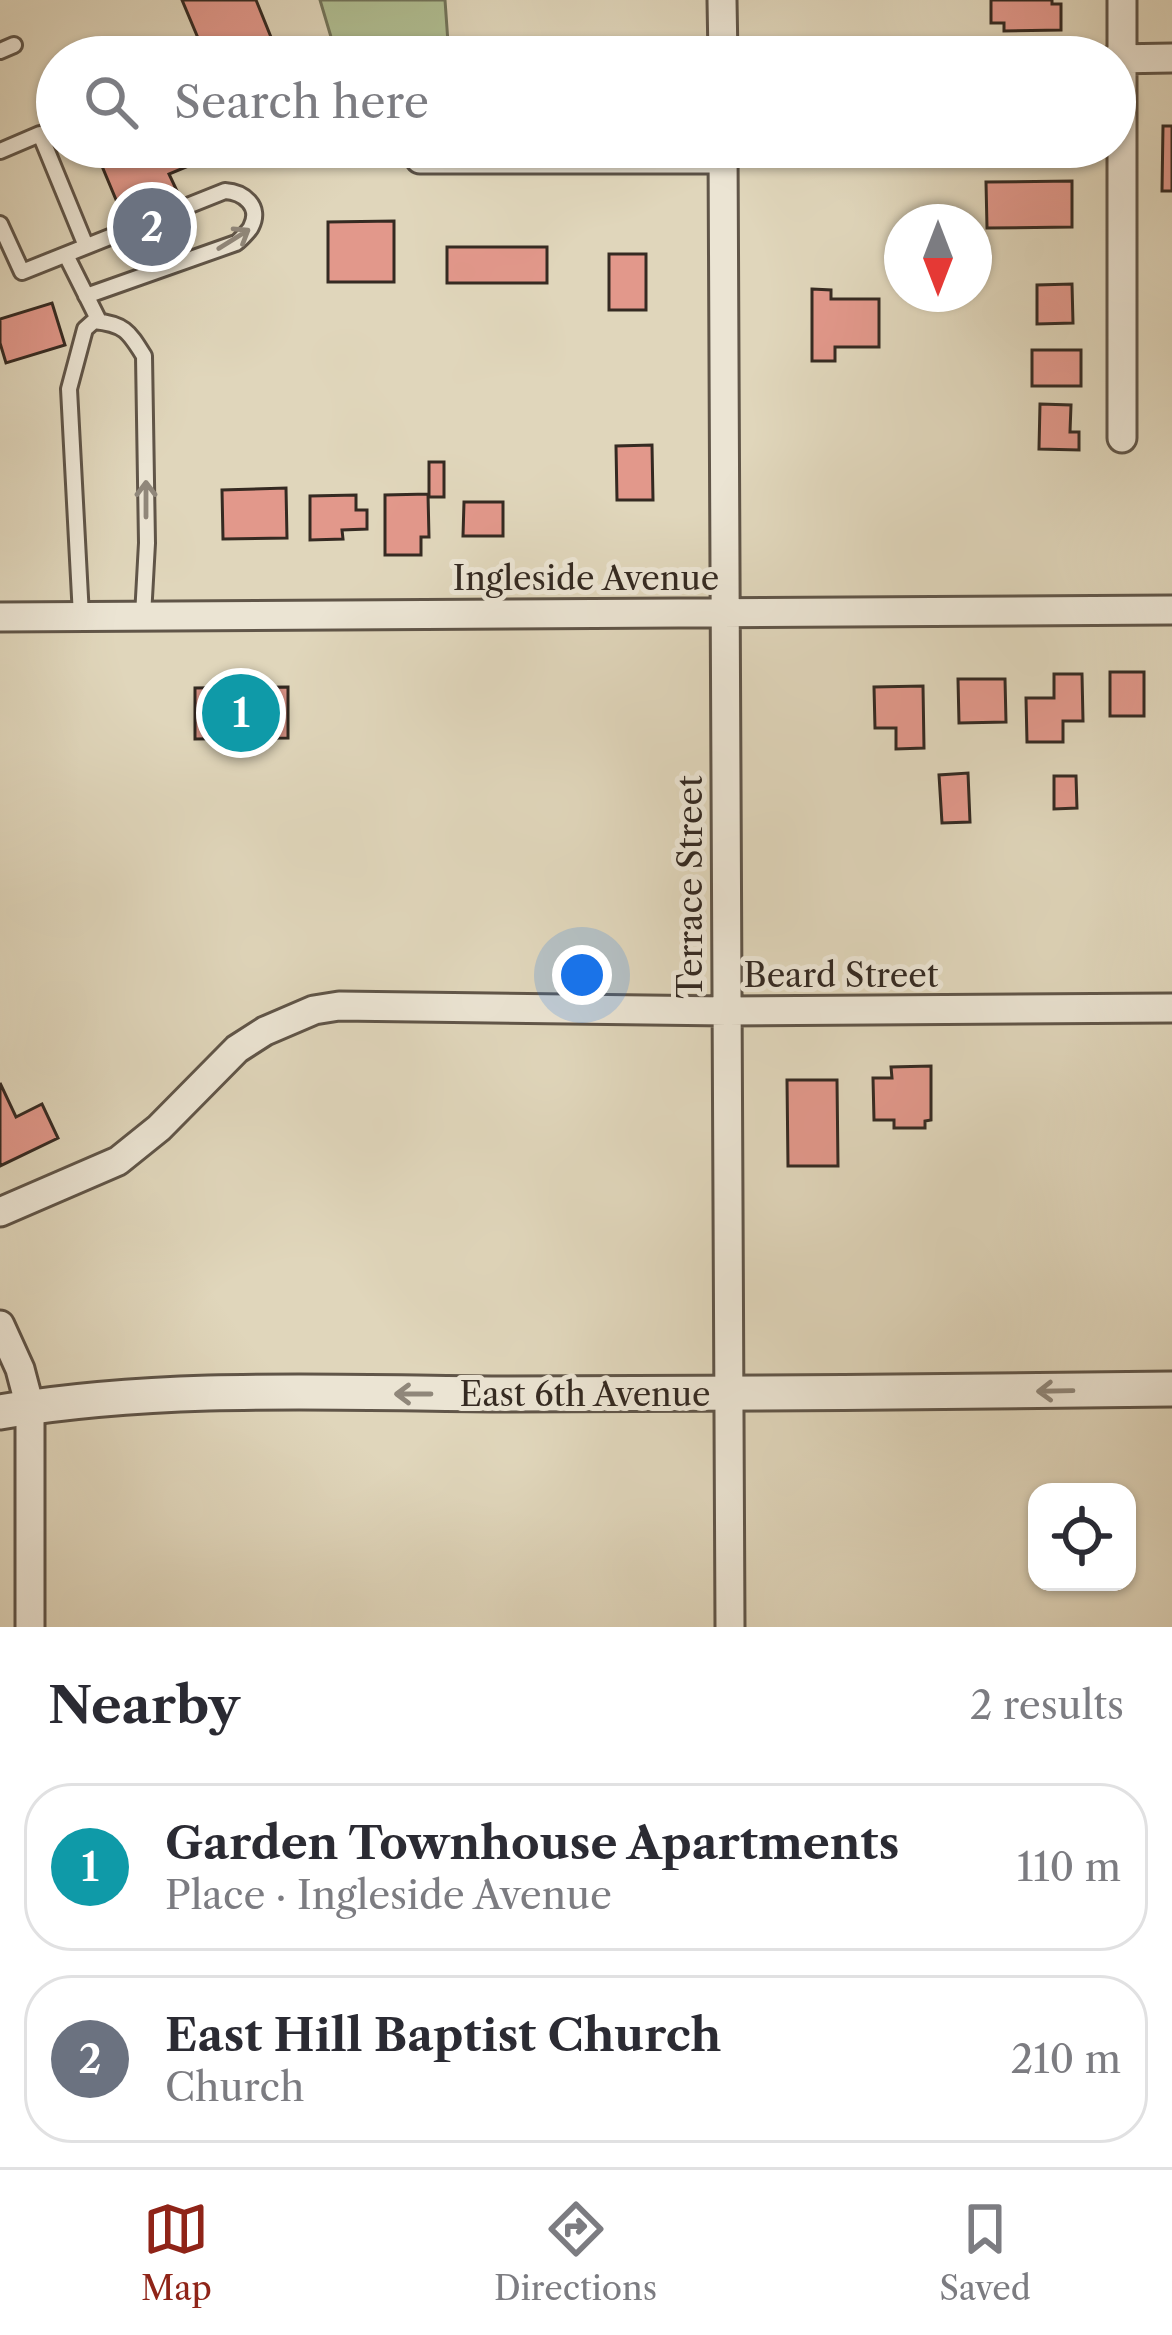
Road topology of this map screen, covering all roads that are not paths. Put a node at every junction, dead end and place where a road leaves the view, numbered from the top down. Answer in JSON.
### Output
{"nodes":[{"id":1,"x":722,"y":0,"type":"edge"},
{"id":2,"x":1122,"y":0,"type":"edge"},
{"id":3,"x":723,"y":36,"type":"edge"},
{"id":4,"x":1120,"y":36,"type":"edge"},
{"id":5,"x":1172,"y":58,"type":"edge"},
{"id":6,"x":1136,"y":59,"type":"edge"},
{"id":7,"x":36,"y":136,"type":"edge"},
{"id":8,"x":0,"y":151,"type":"edge"},
{"id":9,"x":54,"y":168,"type":"edge"},
{"id":10,"x":723,"y":168,"type":"edge"},
{"id":11,"x":1119,"y":168,"type":"edge"},
{"id":12,"x":0,"y":224,"type":"edge"},
{"id":13,"x":86,"y":246,"type":"junction"},
{"id":14,"x":65,"y":255,"type":"junction"},
{"id":15,"x":86,"y":296,"type":"junction"},
{"id":16,"x":99,"y":321,"type":"junction"},
{"id":17,"x":1122,"y":438,"type":"dead end"},
{"id":18,"x":1172,"y":610,"type":"edge"},
{"id":19,"x":725,"y":613,"type":"junction"},
{"id":20,"x":81,"y":616,"type":"junction"},
{"id":21,"x":142,"y":616,"type":"junction"},
{"id":22,"x":0,"y":617,"type":"edge"},
{"id":23,"x":1172,"y":1008,"type":"edge"},
{"id":24,"x":727,"y":1012,"type":"junction"},
{"id":25,"x":0,"y":1212,"type":"edge"},
{"id":26,"x":0,"y":1325,"type":"edge"},
{"id":27,"x":1172,"y":1389,"type":"edge"},
{"id":28,"x":729,"y":1394,"type":"junction"},
{"id":29,"x":15,"y":1409,"type":"edge"},
{"id":30,"x":30,"y":1627,"type":"edge"},
{"id":31,"x":730,"y":1627,"type":"edge"}],
"edges":[{"from":1,"to":3,"type":"street"},
{"from":2,"to":4,"type":"street"},
{"from":5,"to":6,"type":"street"},
{"from":7,"to":8,"type":"lane"},
{"from":9,"to":13,"type":"lane"},
{"from":10,"to":19,"type":"street","name":"Terrace Street"},
{"from":11,"to":17,"type":"street"},
{"from":12,"to":14,"type":"lane"},
{"from":13,"to":14,"type":"lane"},
{"from":15,"to":13,"type":"lane","one_way":true},
{"from":14,"to":15,"type":"lane"},
{"from":15,"to":16,"type":"lane"},
{"from":16,"to":20,"type":"lane"},
{"from":21,"to":16,"type":"lane","one_way":true},
{"from":18,"to":19,"type":"street","name":"Ingleside Avenue"},
{"from":19,"to":21,"type":"street","name":"Ingleside Avenue"},
{"from":19,"to":24,"type":"street","name":"Terrace Street"},
{"from":20,"to":21,"type":"street","name":"Ingleside Avenue"},
{"from":20,"to":22,"type":"street","name":"Ingleside Avenue"},
{"from":23,"to":24,"type":"street","name":"Beard Street"},
{"from":24,"to":25,"type":"street","name":"Beard Street"},
{"from":24,"to":28,"type":"street","name":"Terrace Street"},
{"from":26,"to":29,"type":"street"},
{"from":27,"to":28,"type":"street","name":"East 6th Avenue","one_way":true},
{"from":28,"to":29,"type":"street","name":"East 6th Avenue","one_way":true},
{"from":28,"to":31,"type":"street","name":"Terrace Street"},
{"from":29,"to":30,"type":"street"}]}
